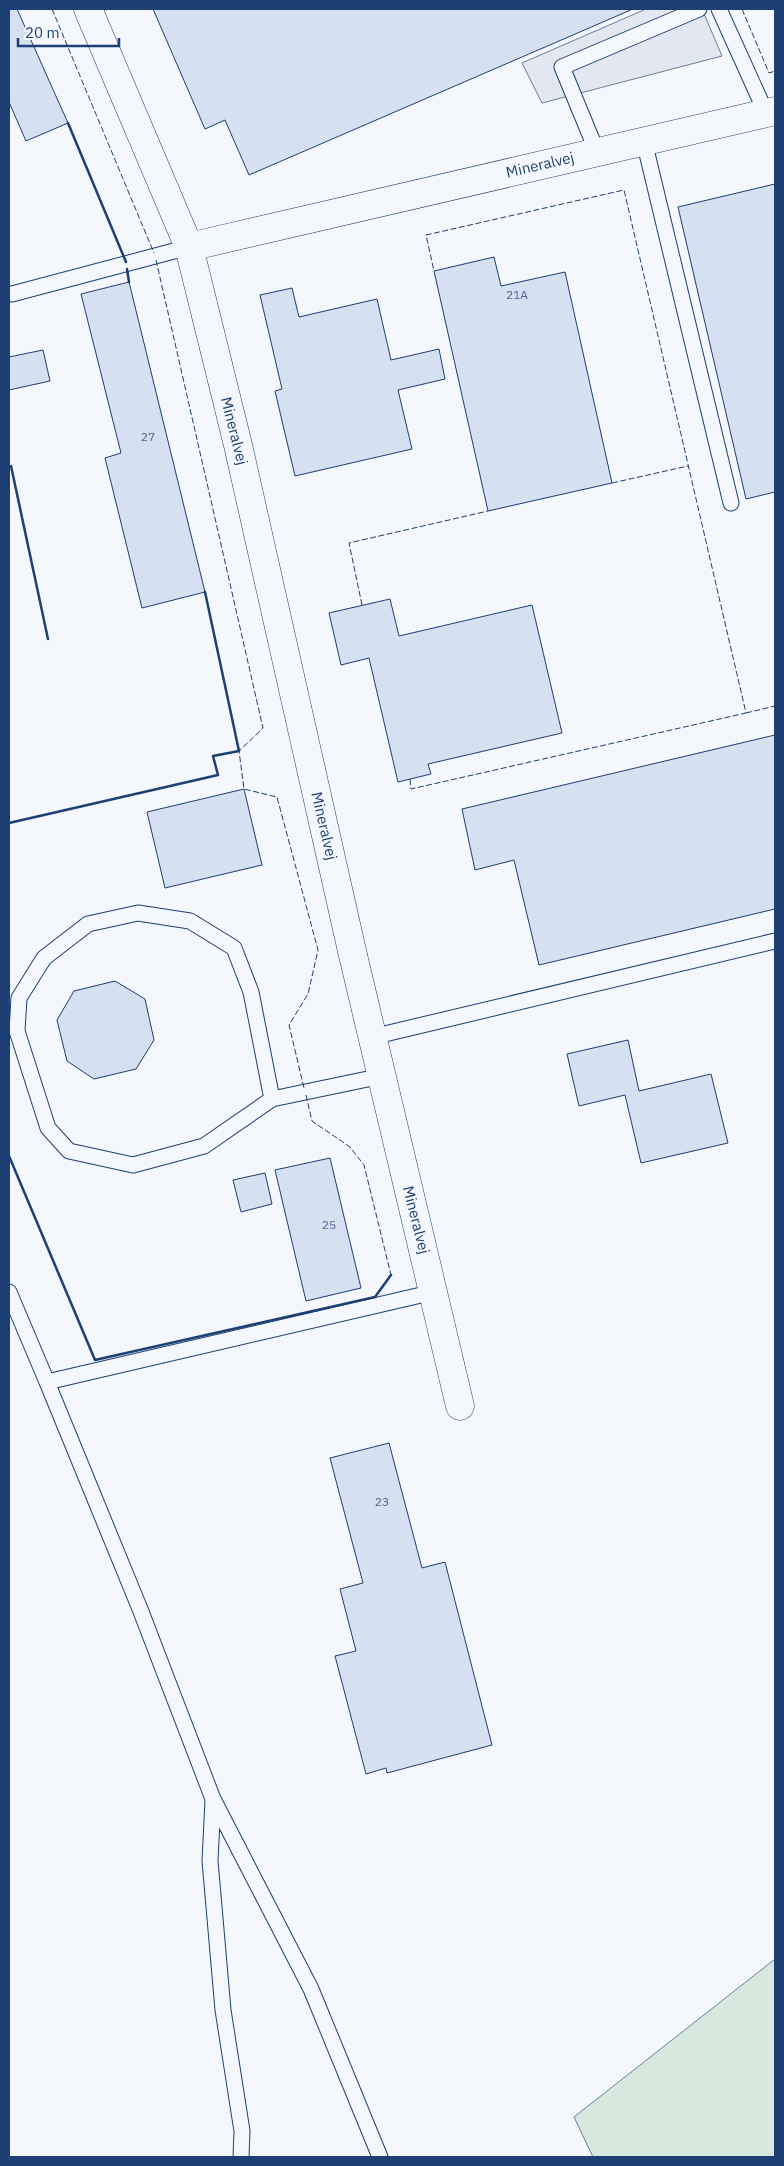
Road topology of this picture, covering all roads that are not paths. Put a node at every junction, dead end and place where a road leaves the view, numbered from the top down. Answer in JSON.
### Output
{"nodes":[{"id":1,"x":88,"y":9,"type":"edge"},
{"id":2,"x":699,"y":9,"type":"edge"},
{"id":3,"x":719,"y":9,"type":"edge"},
{"id":4,"x":771,"y":112,"type":"edge"},
{"id":5,"x":644,"y":141,"type":"junction"},
{"id":6,"x":597,"y":152,"type":"junction"},
{"id":7,"x":189,"y":247,"type":"junction"},
{"id":8,"x":12,"y":294,"type":"dead end"},
{"id":9,"x":731,"y":503,"type":"dead end"},
{"id":10,"x":775,"y":941,"type":"edge"},
{"id":11,"x":372,"y":1037,"type":"junction"},
{"id":12,"x":382,"y":1076,"type":"junction"},
{"id":13,"x":272,"y":1099,"type":"junction"},
{"id":14,"x":9,"y":1292,"type":"edge"},
{"id":15,"x":434,"y":1292,"type":"junction"},
{"id":16,"x":47,"y":1382,"type":"junction"},
{"id":17,"x":460,"y":1406,"type":"dead end"},
{"id":18,"x":213,"y":1799,"type":"junction"},
{"id":19,"x":241,"y":2157,"type":"edge"},
{"id":20,"x":380,"y":2157,"type":"edge"}],
"edges":[{"from":1,"to":7,"type":"street","name":"Mineralvej"},
{"from":2,"to":6,"type":"lane"},
{"from":3,"to":4,"type":"lane"},
{"from":4,"to":5,"type":"street","name":"Mineralvej"},
{"from":5,"to":6,"type":"street","name":"Mineralvej"},
{"from":5,"to":9,"type":"lane"},
{"from":6,"to":7,"type":"street","name":"Mineralvej"},
{"from":7,"to":8,"type":"lane"},
{"from":7,"to":11,"type":"street","name":"Mineralvej"},
{"from":10,"to":11,"type":"lane"},
{"from":11,"to":12,"type":"street","name":"Mineralvej"},
{"from":12,"to":13,"type":"lane"},
{"from":12,"to":15,"type":"street","name":"Mineralvej"},
{"from":13,"to":13,"type":"lane"},
{"from":14,"to":16,"type":"lane"},
{"from":15,"to":16,"type":"lane"},
{"from":15,"to":17,"type":"street","name":"Mineralvej"},
{"from":16,"to":18,"type":"lane"},
{"from":18,"to":19,"type":"lane"},
{"from":18,"to":20,"type":"lane"}]}
